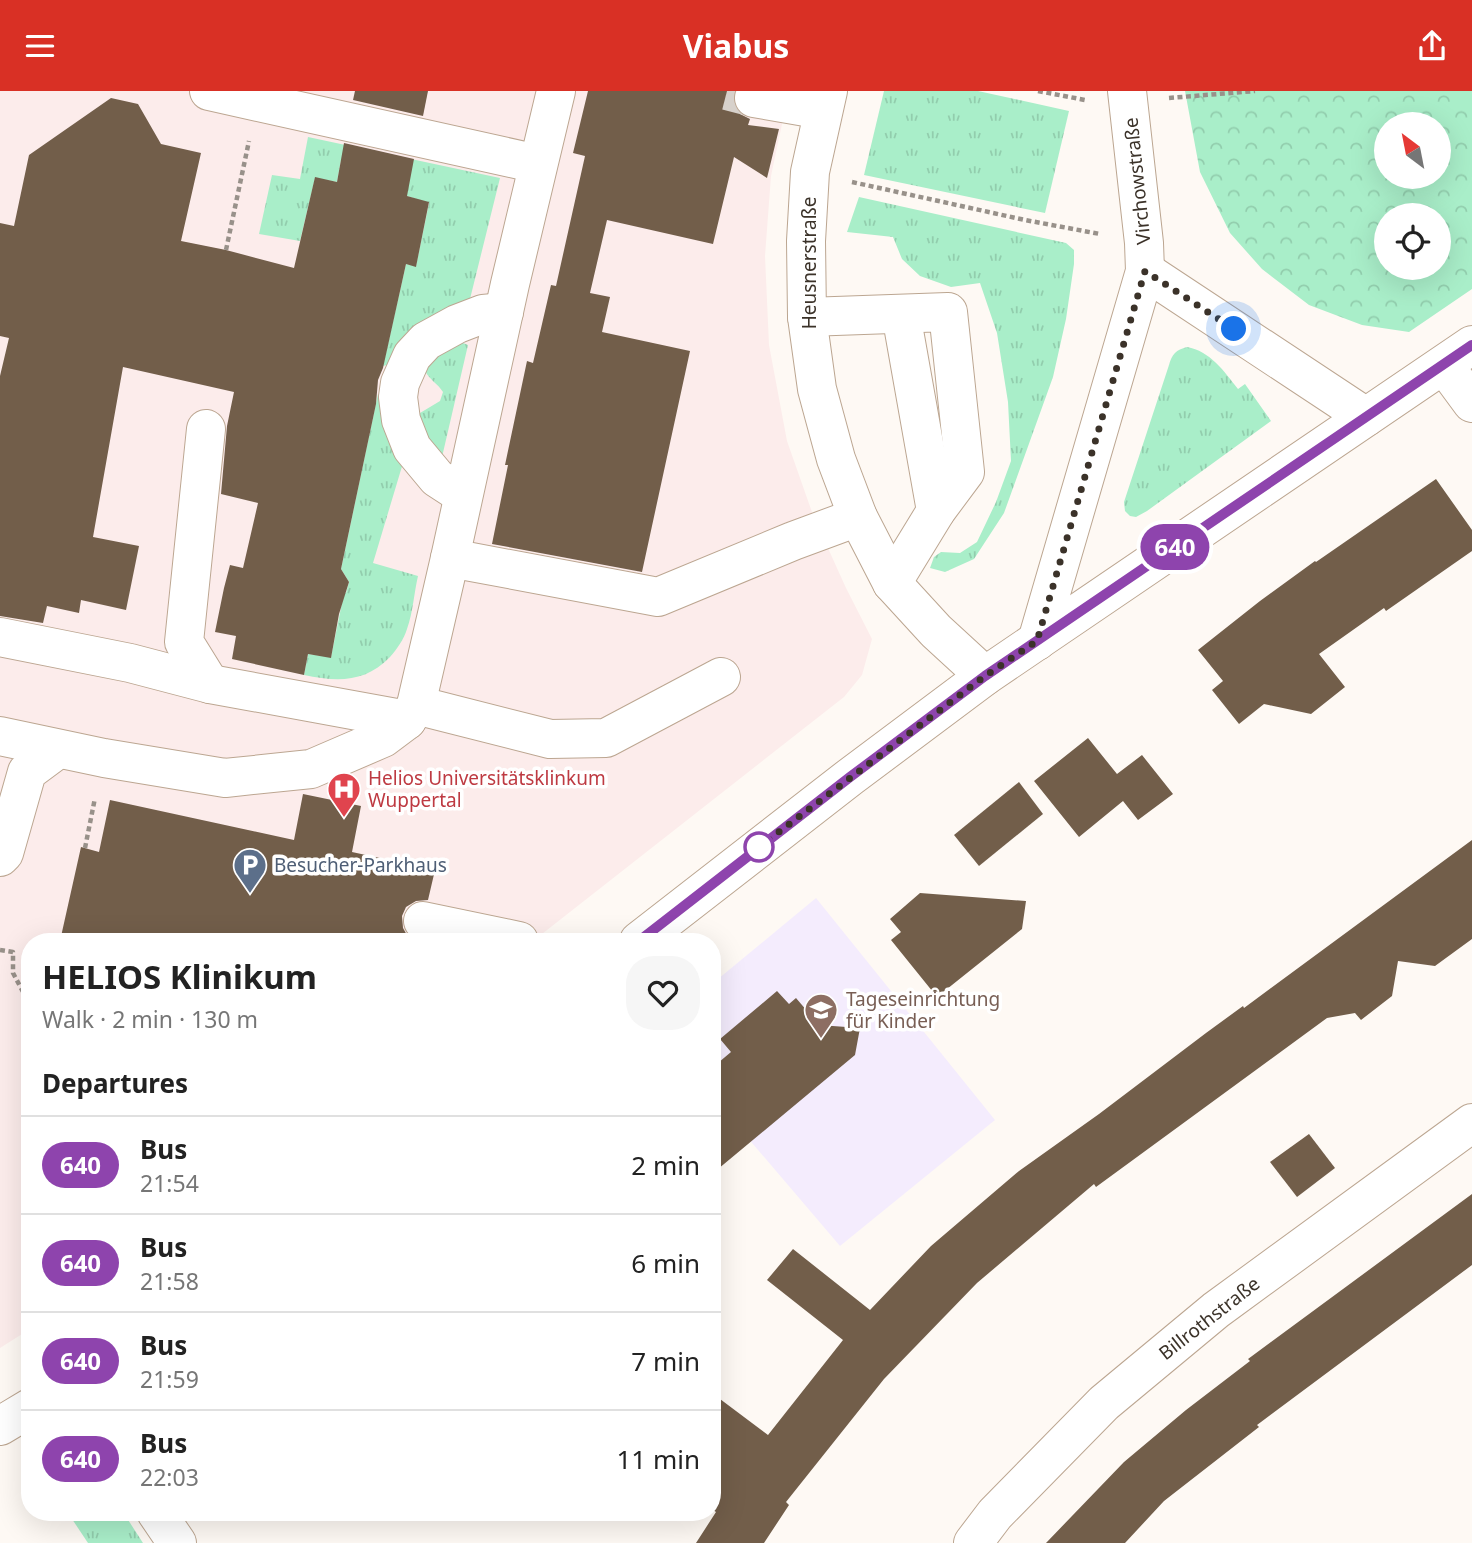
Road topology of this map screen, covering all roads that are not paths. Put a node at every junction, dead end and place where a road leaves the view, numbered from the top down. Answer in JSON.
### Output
{"nodes":[{"id":1,"x":209,"y":91,"type":"edge"},
{"id":2,"x":556,"y":91,"type":"edge"},
{"id":3,"x":1127,"y":96,"type":"edge"},
{"id":4,"x":754,"y":98,"type":"dead end"},
{"id":5,"x":825,"y":101,"type":"edge"},
{"id":6,"x":538,"y":164,"type":"junction"},
{"id":7,"x":1145,"y":257,"type":"junction"},
{"id":8,"x":504,"y":312,"type":"junction"},
{"id":9,"x":807,"y":317,"type":"junction"},
{"id":10,"x":1458,"y":355,"type":"edge"},
{"id":11,"x":1472,"y":403,"type":"edge"},
{"id":12,"x":1367,"y":417,"type":"junction"},
{"id":13,"x":206,"y":429,"type":"dead end"},
{"id":14,"x":463,"y":495,"type":"junction"},
{"id":15,"x":858,"y":517,"type":"junction"},
{"id":16,"x":450,"y":558,"type":"junction"},
{"id":17,"x":892,"y":583,"type":"junction"},
{"id":18,"x":0,"y":637,"type":"edge"},
{"id":19,"x":1037,"y":641,"type":"junction"},
{"id":20,"x":985,"y":676,"type":"junction"},
{"id":21,"x":721,"y":677,"type":"dead end"},
{"id":22,"x":210,"y":684,"type":"junction"},
{"id":23,"x":411,"y":713,"type":"junction"},
{"id":24,"x":0,"y":736,"type":"edge"},
{"id":25,"x":58,"y":749,"type":"junction"},
{"id":26,"x":0,"y":857,"type":"edge"},
{"id":27,"x":424,"y":921,"type":"dead end"},
{"id":28,"x":481,"y":933,"type":"edge"},
{"id":29,"x":649,"y":933,"type":"edge"},
{"id":30,"x":1472,"y":1123,"type":"edge"},
{"id":31,"x":21,"y":1413,"type":"edge"},
{"id":32,"x":0,"y":1426,"type":"edge"},
{"id":33,"x":162,"y":1521,"type":"edge"},
{"id":34,"x":177,"y":1543,"type":"edge"},
{"id":35,"x":973,"y":1543,"type":"edge"}],
"edges":[{"from":1,"to":6,"type":"street"},
{"from":2,"to":6,"type":"street"},
{"from":3,"to":7,"type":"street","name":"Virchowstraße"},
{"from":4,"to":5,"type":"street"},
{"from":5,"to":9,"type":"street","name":"Heusnerstraße"},
{"from":6,"to":8,"type":"street"},
{"from":7,"to":12,"type":"street","name":"Virchowstraße"},
{"from":7,"to":19,"type":"street","name":"Virchowstraße"},
{"from":8,"to":14,"type":"street"},
{"from":8,"to":14,"type":"street"},
{"from":9,"to":15,"type":"street","name":"Heusnerstraße"},
{"from":9,"to":17,"type":"street"},
{"from":10,"to":11,"type":"street"},
{"from":10,"to":12,"type":"street"},
{"from":12,"to":19,"type":"street"},
{"from":13,"to":22,"type":"street"},
{"from":14,"to":16,"type":"street"},
{"from":15,"to":16,"type":"street"},
{"from":15,"to":17,"type":"street","name":"Heusnerstraße"},
{"from":16,"to":23,"type":"street"},
{"from":17,"to":20,"type":"street","name":"Heusnerstraße"},
{"from":18,"to":22,"type":"street"},
{"from":19,"to":20,"type":"street"},
{"from":20,"to":29,"type":"street"},
{"from":21,"to":23,"type":"street"},
{"from":22,"to":23,"type":"street"},
{"from":23,"to":25,"type":"street"},
{"from":24,"to":25,"type":"street"},
{"from":25,"to":26,"type":"street"},
{"from":27,"to":28,"type":"street"},
{"from":30,"to":35,"type":"street","name":"Billrothstraße"},
{"from":31,"to":32,"type":"street"},
{"from":33,"to":34,"type":"street"}]}
